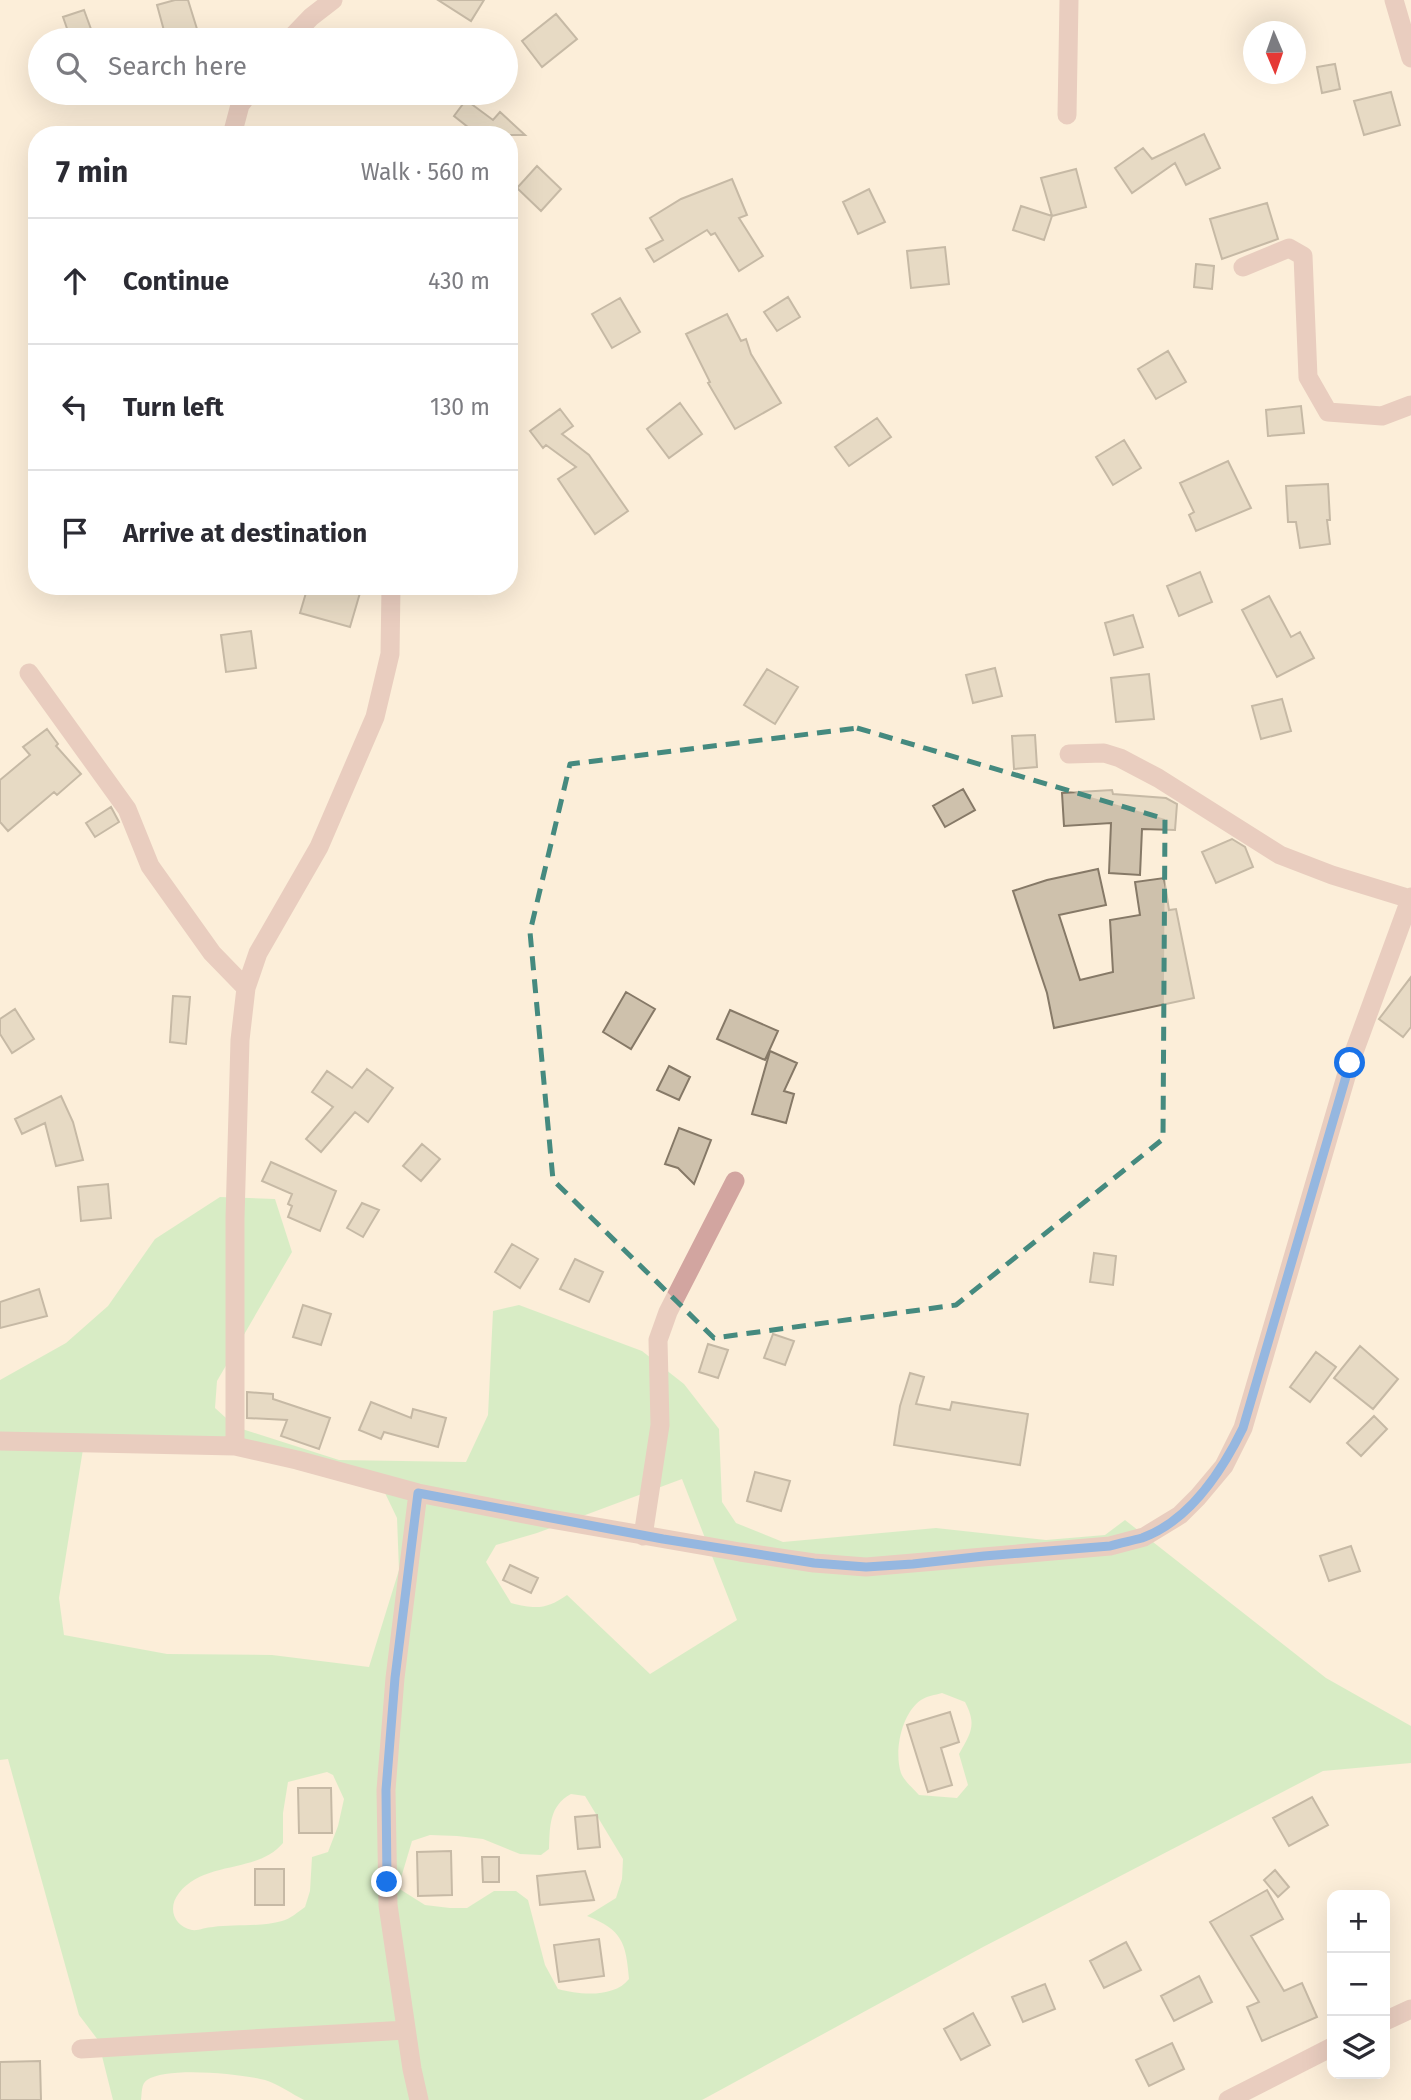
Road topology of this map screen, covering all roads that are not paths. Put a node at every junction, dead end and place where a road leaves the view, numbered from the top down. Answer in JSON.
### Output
{"nodes":[{"id":1,"x":333,"y":0,"type":"edge"},
{"id":2,"x":1069,"y":0,"type":"edge"},
{"id":3,"x":1394,"y":0,"type":"edge"},
{"id":4,"x":300,"y":28,"type":"edge"},
{"id":5,"x":1411,"y":58,"type":"edge"},
{"id":6,"x":240,"y":105,"type":"edge"},
{"id":7,"x":1067,"y":115,"type":"dead end"},
{"id":8,"x":234,"y":126,"type":"edge"},
{"id":9,"x":1243,"y":267,"type":"dead end"},
{"id":10,"x":1411,"y":405,"type":"edge"},
{"id":11,"x":391,"y":595,"type":"edge"},
{"id":12,"x":29,"y":673,"type":"dead end"},
{"id":13,"x":1069,"y":754,"type":"dead end"},
{"id":14,"x":1410,"y":898,"type":"edge"},
{"id":15,"x":246,"y":988,"type":"junction"},
{"id":16,"x":735,"y":1181,"type":"dead end"},
{"id":17,"x":0,"y":1441,"type":"edge"},
{"id":18,"x":235,"y":1446,"type":"junction"},
{"id":19,"x":418,"y":1493,"type":"junction"},
{"id":20,"x":643,"y":1536,"type":"junction"},
{"id":21,"x":1411,"y":2009,"type":"edge"},
{"id":22,"x":1390,"y":2019,"type":"edge"},
{"id":23,"x":406,"y":2030,"type":"junction"},
{"id":24,"x":81,"y":2049,"type":"dead end"},
{"id":25,"x":1327,"y":2049,"type":"edge"},
{"id":26,"x":419,"y":2100,"type":"edge"},
{"id":27,"x":1228,"y":2100,"type":"edge"}],
"edges":[{"from":1,"to":4,"type":"street"},
{"from":2,"to":7,"type":"street"},
{"from":3,"to":5,"type":"street"},
{"from":6,"to":8,"type":"street"},
{"from":9,"to":10,"type":"street"},
{"from":11,"to":15,"type":"street"},
{"from":12,"to":15,"type":"street"},
{"from":13,"to":14,"type":"street"},
{"from":14,"to":20,"type":"street"},
{"from":15,"to":18,"type":"street"},
{"from":16,"to":20,"type":"street"},
{"from":17,"to":18,"type":"street"},
{"from":18,"to":19,"type":"street"},
{"from":19,"to":20,"type":"street"},
{"from":19,"to":23,"type":"street"},
{"from":21,"to":22,"type":"street"},
{"from":23,"to":24,"type":"street"},
{"from":23,"to":26,"type":"street"},
{"from":25,"to":27,"type":"street"}]}
